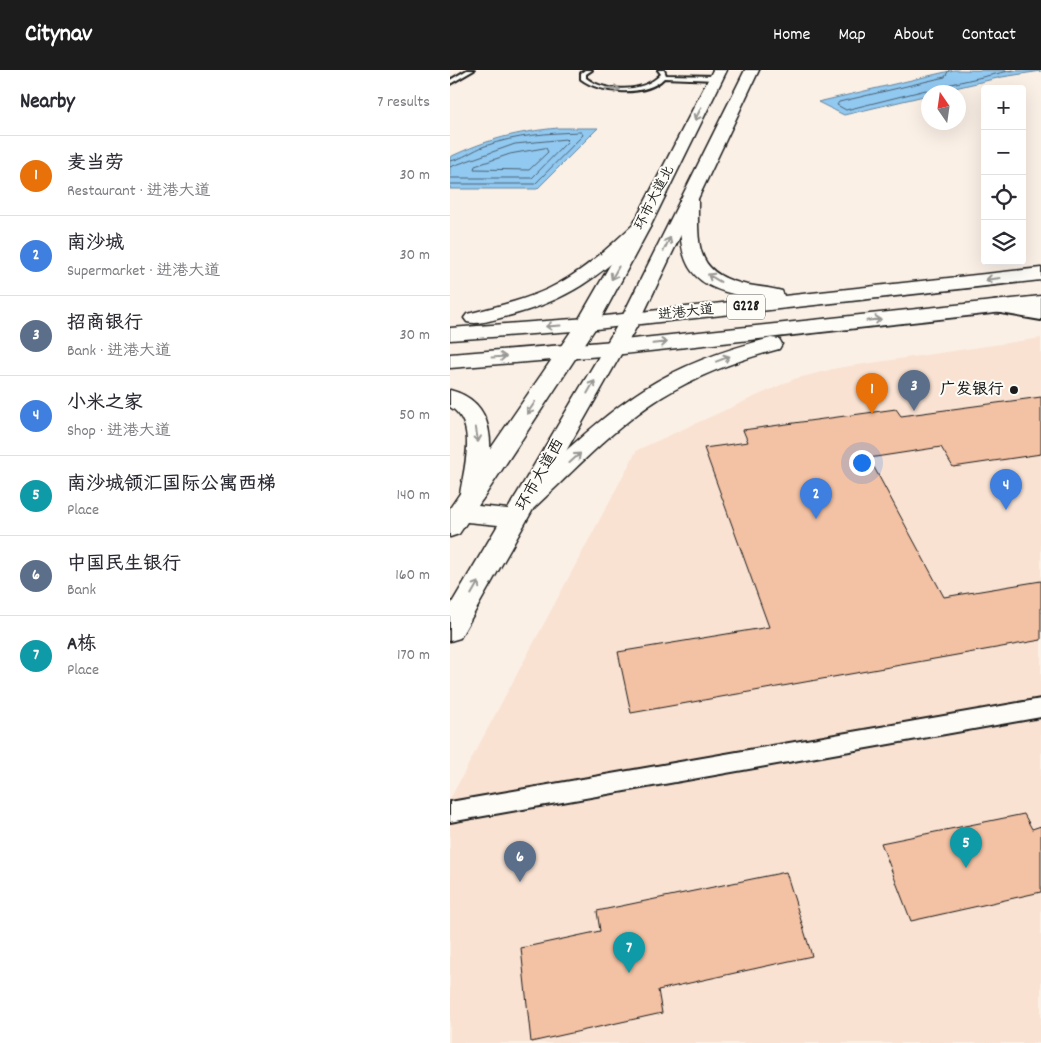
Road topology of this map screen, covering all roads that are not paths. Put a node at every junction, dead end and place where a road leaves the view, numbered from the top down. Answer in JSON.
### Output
{"nodes":[{"id":1,"x":471,"y":70,"type":"edge"},
{"id":2,"x":589,"y":70,"type":"edge"},
{"id":3,"x":752,"y":70,"type":"edge"},
{"id":4,"x":662,"y":73,"type":"edge"},
{"id":5,"x":718,"y":74,"type":"edge"},
{"id":6,"x":450,"y":82,"type":"edge"},
{"id":7,"x":689,"y":200,"type":"junction"},
{"id":8,"x":641,"y":227,"type":"junction"},
{"id":9,"x":1041,"y":274,"type":"edge"},
{"id":10,"x":829,"y":298,"type":"junction"},
{"id":11,"x":1041,"y":302,"type":"edge"},
{"id":12,"x":996,"y":308,"type":"junction"},
{"id":13,"x":1041,"y":314,"type":"edge"},
{"id":14,"x":631,"y":319,"type":"junction"},
{"id":15,"x":450,"y":323,"type":"edge"},
{"id":16,"x":851,"y":323,"type":"junction"},
{"id":17,"x":587,"y":324,"type":"junction"},
{"id":18,"x":450,"y":334,"type":"edge"},
{"id":19,"x":614,"y":348,"type":"junction"},
{"id":20,"x":569,"y":352,"type":"junction"},
{"id":21,"x":450,"y":361,"type":"edge"},
{"id":22,"x":450,"y":397,"type":"edge"},
{"id":23,"x":520,"y":510,"type":"junction"},
{"id":24,"x":461,"y":511,"type":"edge"},
{"id":25,"x":450,"y":631,"type":"edge"},
{"id":26,"x":1041,"y":708,"type":"edge"},
{"id":27,"x":450,"y":812,"type":"edge"}],
"edges":[{"from":1,"to":6,"type":"lane"},
{"from":2,"to":4,"type":"lane","one_way":true},
{"from":3,"to":7,"type":"main road","name":"环市大道北"},
{"from":4,"to":5,"type":"lane"},
{"from":5,"to":8,"type":"main road","name":"环市大道北","one_way":true},
{"from":10,"to":7,"type":"main road","one_way":true},
{"from":14,"to":7,"type":"main road","name":"环市大道北","one_way":true},
{"from":8,"to":15,"type":"main road"},
{"from":8,"to":17,"type":"main road","name":"环市大道北","one_way":true},
{"from":9,"to":10,"type":"main road","name":"进港大道","number":"G228","one_way":true},
{"from":10,"to":14,"type":"main road","name":"进港大道","number":"G228"},
{"from":11,"to":12,"type":"main road","name":"进港大道","number":"G228"},
{"from":12,"to":13,"type":"street"},
{"from":16,"to":12,"type":"main road","name":"进港大道","number":"G228","one_way":true},
{"from":14,"to":17,"type":"main road","name":"进港大道","number":"G228"},
{"from":14,"to":19,"type":"main road","name":"环市大道西"},
{"from":19,"to":16,"type":"main road","name":"进港大道","number":"G228","one_way":true},
{"from":23,"to":16,"type":"main road","one_way":true},
{"from":17,"to":18,"type":"main road","name":"进港大道","number":"G228","one_way":true},
{"from":17,"to":20,"type":"main road"},
{"from":19,"to":20,"type":"main road","name":"进港大道","number":"G228"},
{"from":23,"to":19,"type":"main road","name":"环市大道西","one_way":true},
{"from":21,"to":20,"type":"main road","name":"进港大道","number":"G228","one_way":true},
{"from":20,"to":24,"type":"main road","one_way":true},
{"from":22,"to":24,"type":"main road","one_way":true},
{"from":23,"to":24,"type":"main road"},
{"from":25,"to":23,"type":"main road","name":"环市大道西","one_way":true},
{"from":26,"to":27,"type":"street"}]}
